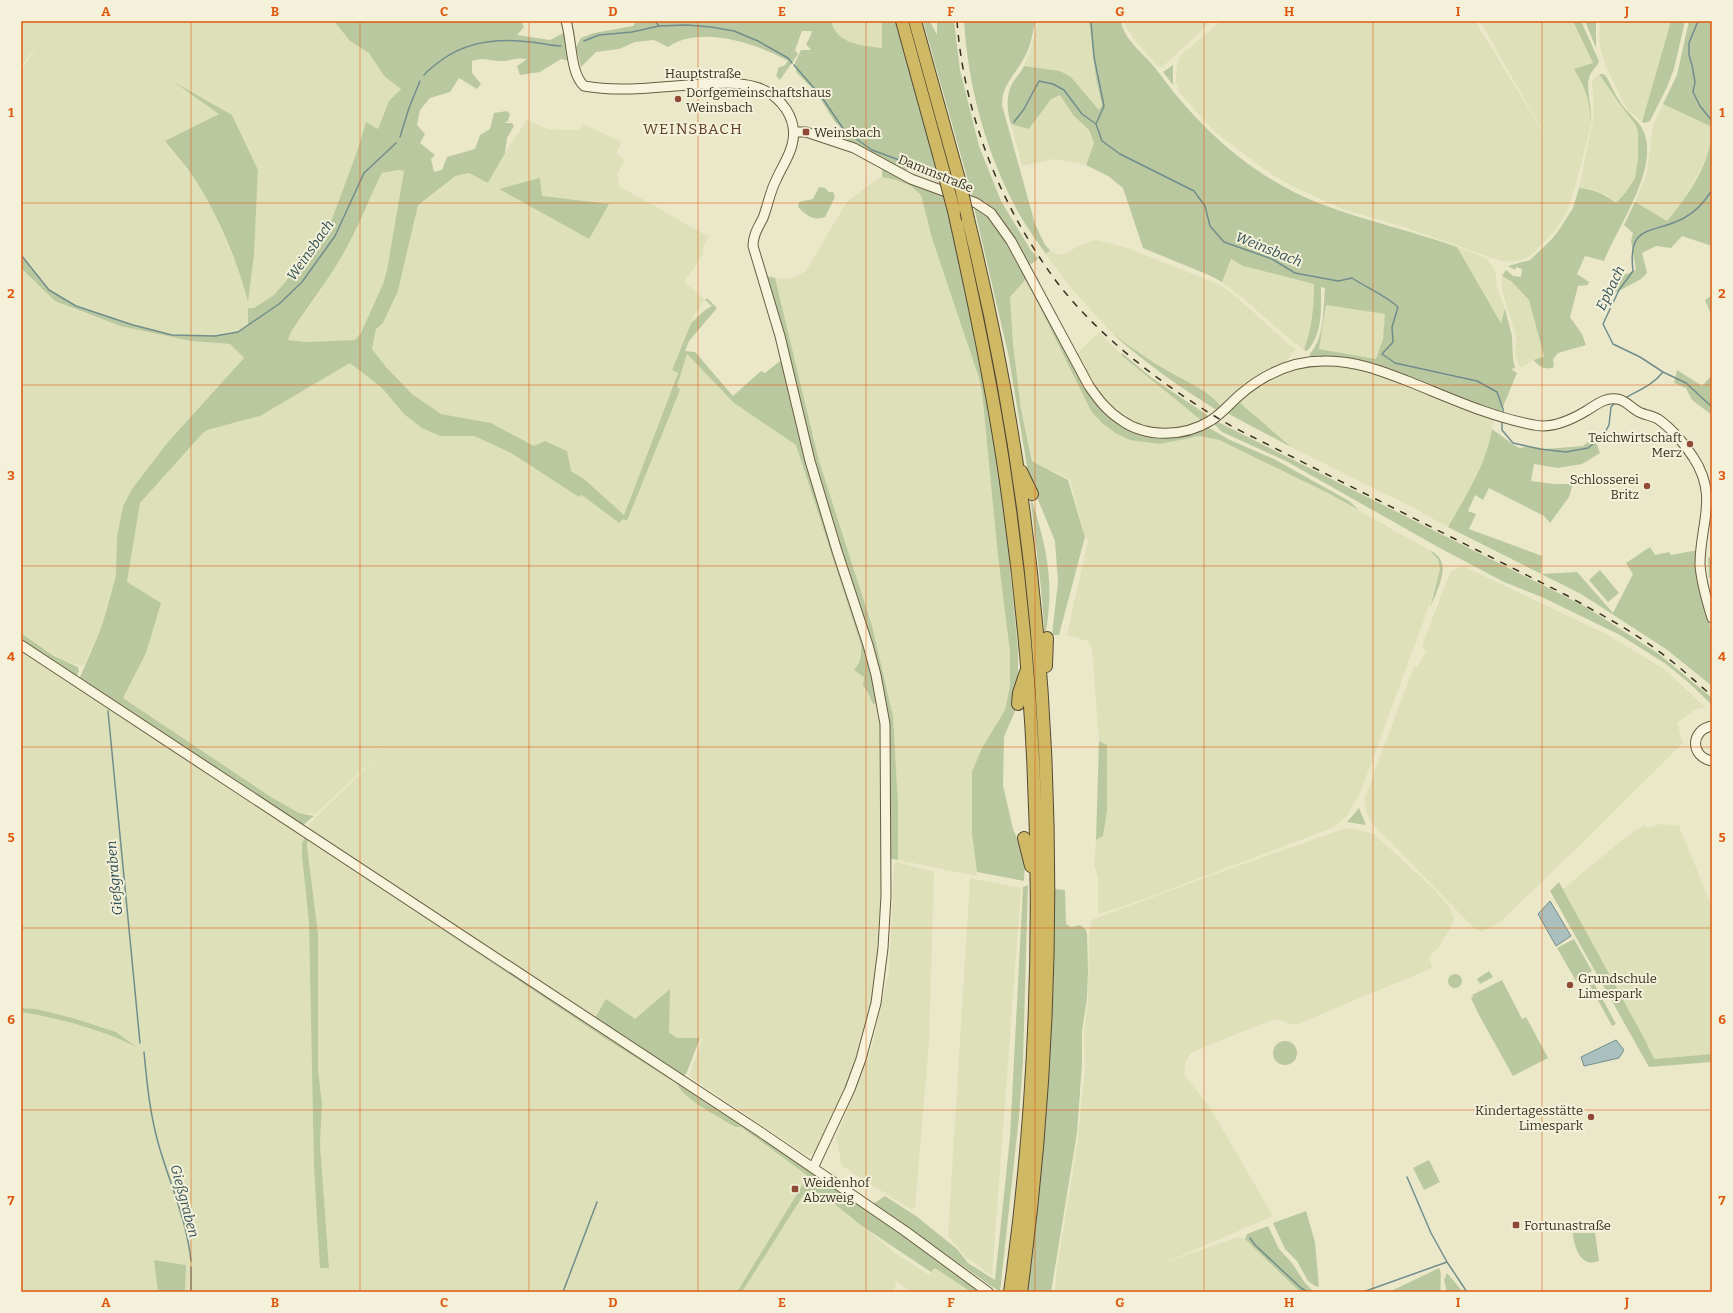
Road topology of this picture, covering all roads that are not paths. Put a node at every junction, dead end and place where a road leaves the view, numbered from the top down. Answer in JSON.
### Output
{"nodes":[{"id":1,"x":566,"y":21,"type":"edge"},
{"id":2,"x":902,"y":21,"type":"edge"},
{"id":3,"x":915,"y":21,"type":"edge"},
{"id":4,"x":794,"y":132,"type":"junction"},
{"id":5,"x":1016,"y":464,"type":"junction"},
{"id":6,"x":1032,"y":494,"type":"dead end"},
{"id":7,"x":1712,"y":618,"type":"edge"},
{"id":8,"x":1048,"y":638,"type":"dead end"},
{"id":9,"x":21,"y":645,"type":"edge"},
{"id":10,"x":1027,"y":667,"type":"junction"},
{"id":11,"x":1042,"y":689,"type":"junction"},
{"id":12,"x":1018,"y":704,"type":"dead end"},
{"id":13,"x":1712,"y":726,"type":"edge"},
{"id":14,"x":1712,"y":761,"type":"edge"},
{"id":15,"x":1024,"y":838,"type":"dead end"},
{"id":16,"x":1036,"y":874,"type":"junction"},
{"id":17,"x":813,"y":1168,"type":"junction"},
{"id":18,"x":988,"y":1292,"type":"edge"},
{"id":19,"x":1010,"y":1292,"type":"edge"},
{"id":20,"x":1021,"y":1292,"type":"edge"}],
"edges":[{"from":1,"to":4,"type":"street","name":"Hauptstraße"},
{"from":2,"to":10,"type":"highway","bridge":true},
{"from":3,"to":5,"type":"highway","bridge":true},
{"from":4,"to":7,"type":"street","name":"Dammstraße"},
{"from":4,"to":17,"type":"street"},
{"from":5,"to":6,"type":"highway"},
{"from":5,"to":11,"type":"highway"},
{"from":8,"to":11,"type":"highway"},
{"from":9,"to":17,"type":"street"},
{"from":10,"to":12,"type":"highway"},
{"from":10,"to":16,"type":"highway"},
{"from":11,"to":20,"type":"highway"},
{"from":13,"to":14,"type":"street"},
{"from":15,"to":16,"type":"highway"},
{"from":16,"to":19,"type":"highway"},
{"from":17,"to":18,"type":"street"}]}
